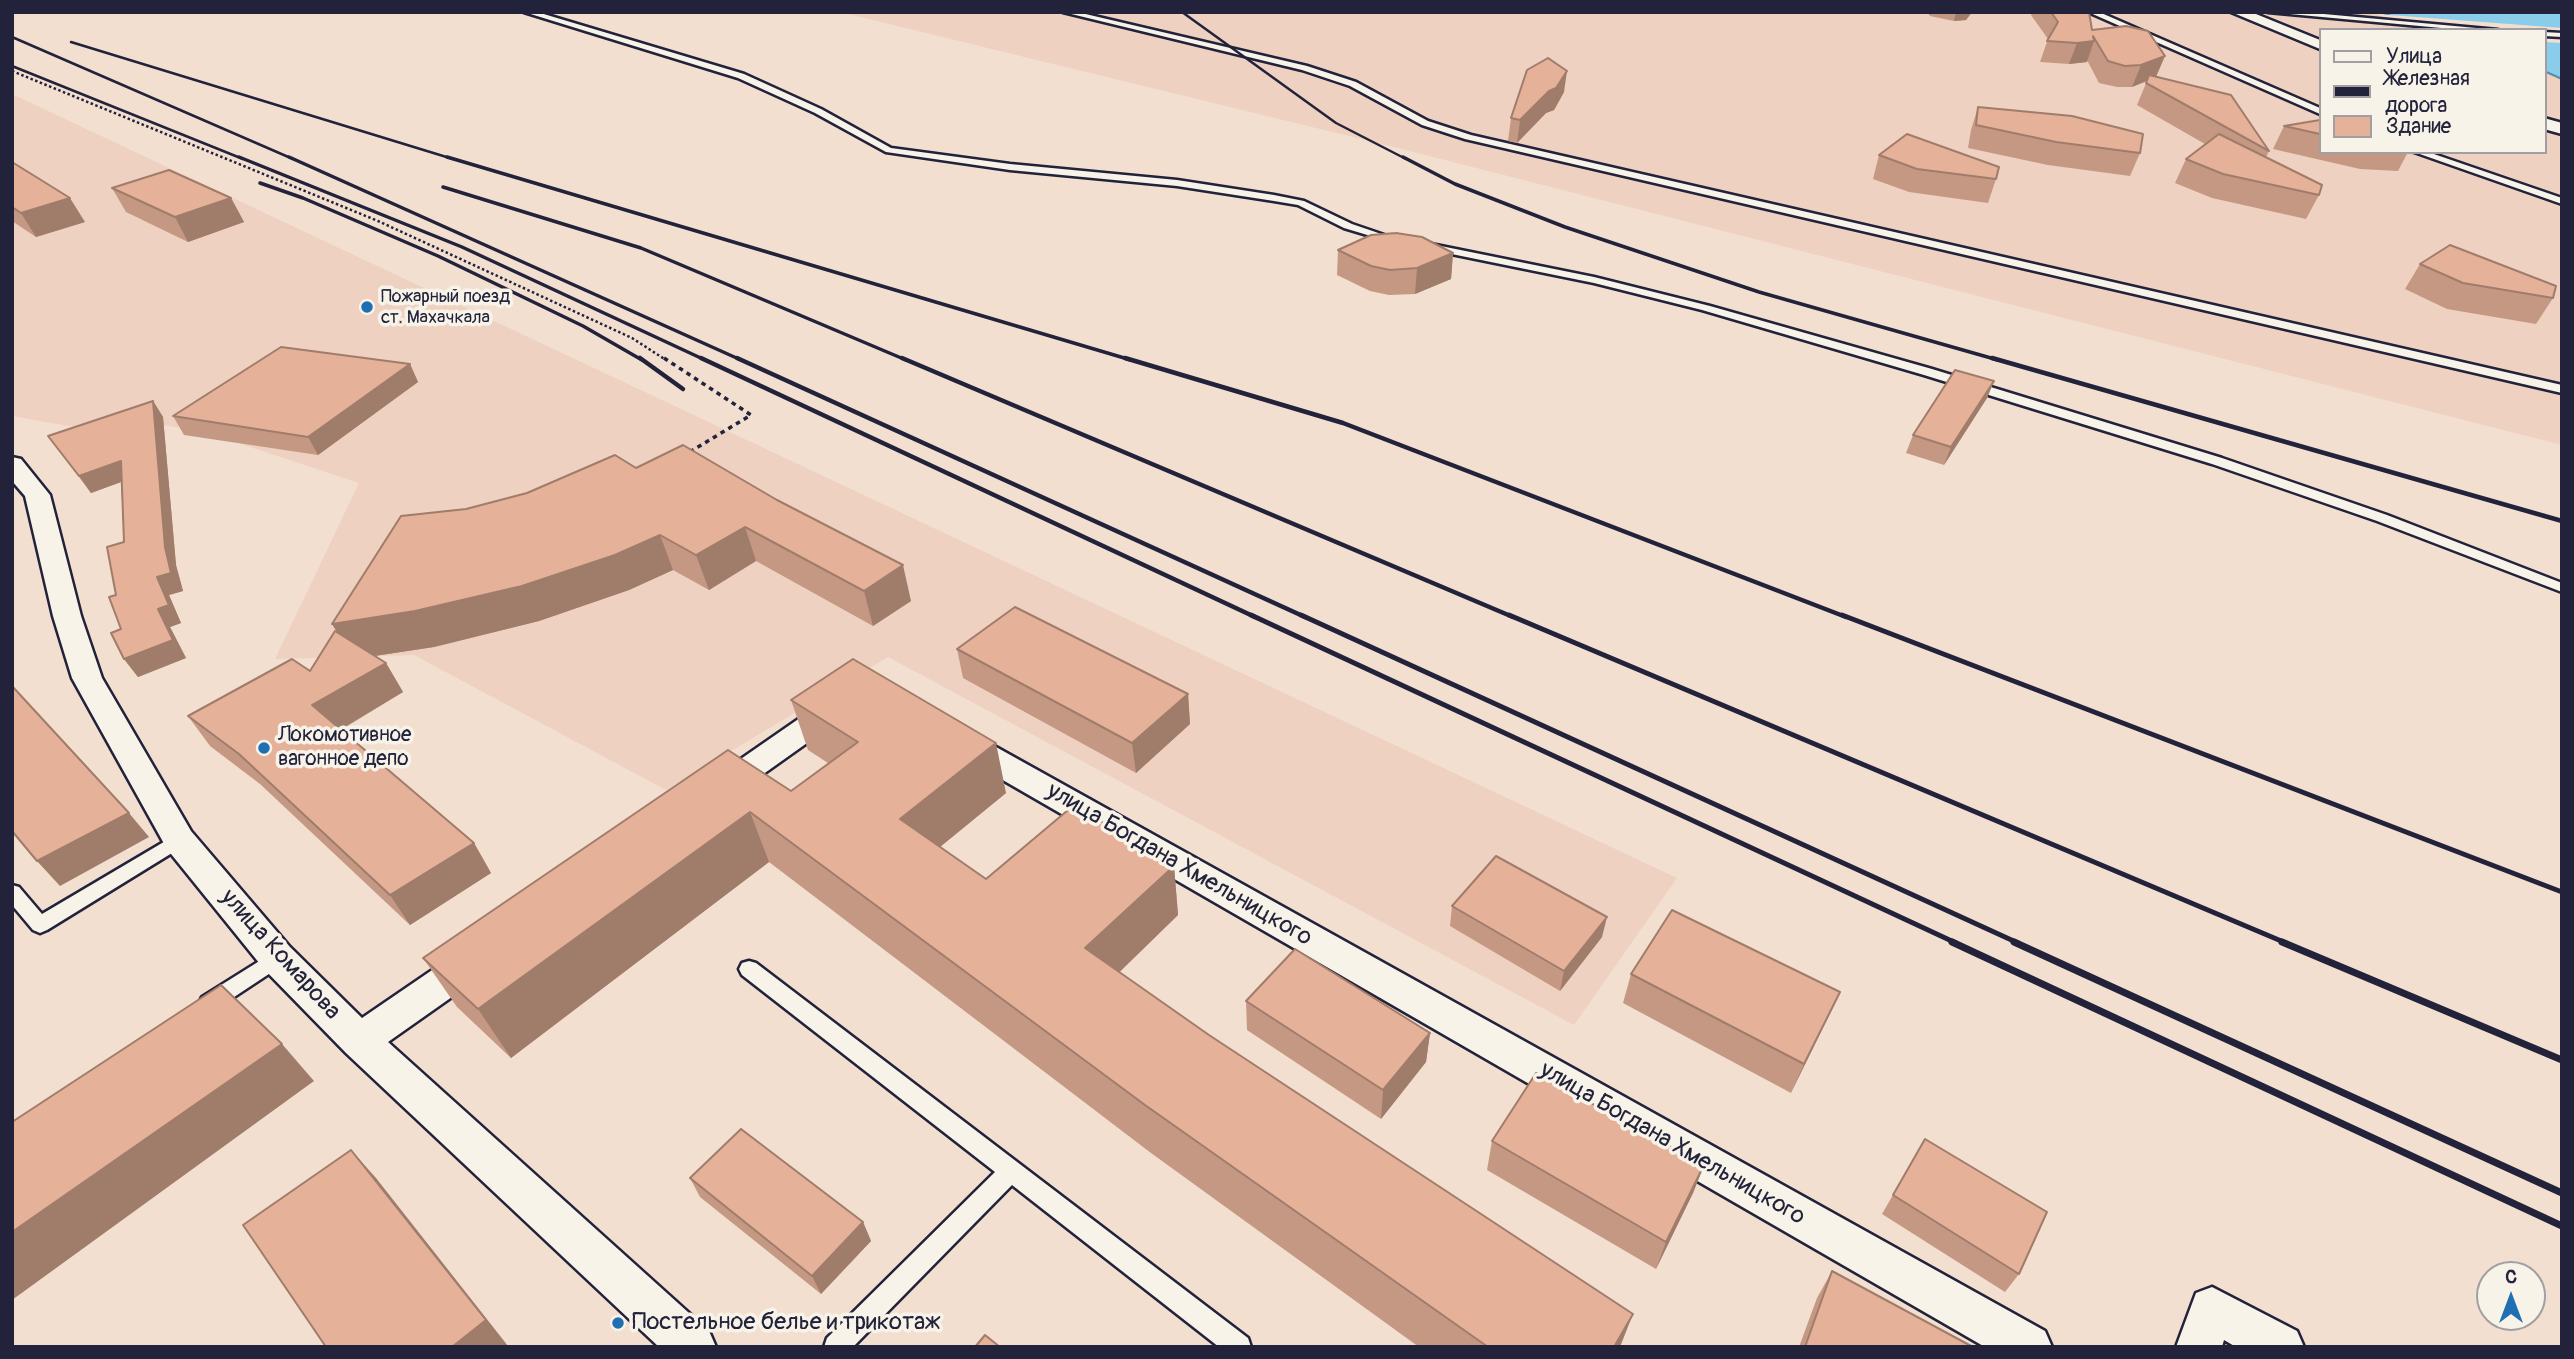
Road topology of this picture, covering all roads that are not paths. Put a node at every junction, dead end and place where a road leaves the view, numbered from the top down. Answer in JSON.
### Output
{"nodes":[{"id":1,"x":528,"y":12,"type":"edge"},
{"id":2,"x":1067,"y":12,"type":"edge"},
{"id":3,"x":2092,"y":12,"type":"edge"},
{"id":4,"x":2238,"y":12,"type":"edge"},
{"id":5,"x":2272,"y":12,"type":"edge"},
{"id":6,"x":2469,"y":28,"type":"edge"},
{"id":7,"x":2318,"y":45,"type":"edge"},
{"id":8,"x":2318,"y":110,"type":"edge"},
{"id":9,"x":2424,"y":154,"type":"edge"},
{"id":10,"x":2562,"y":201,"type":"edge"},
{"id":11,"x":2562,"y":388,"type":"edge"},
{"id":12,"x":12,"y":464,"type":"edge"},
{"id":13,"x":2562,"y":588,"type":"edge"},
{"id":14,"x":865,"y":687,"type":"edge"},
{"id":15,"x":937,"y":728,"type":"edge"},
{"id":16,"x":696,"y":805,"type":"edge"},
{"id":17,"x":179,"y":839,"type":"junction"},
{"id":18,"x":12,"y":892,"type":"edge"},
{"id":19,"x":495,"y":947,"type":"edge"},
{"id":20,"x":277,"y":958,"type":"junction"},
{"id":21,"x":748,"y":969,"type":"dead end"},
{"id":22,"x":197,"y":1010,"type":"edge"},
{"id":23,"x":360,"y":1041,"type":"junction"},
{"id":24,"x":1011,"y":1171,"type":"junction"},
{"id":25,"x":693,"y":1347,"type":"edge"},
{"id":26,"x":836,"y":1347,"type":"edge"},
{"id":27,"x":1239,"y":1347,"type":"edge"},
{"id":28,"x":2029,"y":1347,"type":"edge"},
{"id":29,"x":2200,"y":1347,"type":"edge"},
{"id":30,"x":2281,"y":1347,"type":"edge"}],
"edges":[{"from":1,"to":13,"type":"lane"},
{"from":2,"to":11,"type":"lane"},
{"from":3,"to":8,"type":"lane"},
{"from":4,"to":7,"type":"street"},
{"from":5,"to":6,"type":"lane"},
{"from":9,"to":10,"type":"lane"},
{"from":12,"to":17,"type":"street","name":"улица Комарова"},
{"from":14,"to":16,"type":"street"},
{"from":15,"to":28,"type":"street","name":"улица Богдана Хмельницкого"},
{"from":17,"to":18,"type":"lane"},
{"from":17,"to":20,"type":"street","name":"улица Комарова"},
{"from":19,"to":23,"type":"street"},
{"from":20,"to":22,"type":"lane"},
{"from":20,"to":23,"type":"street","name":"улица Комарова"},
{"from":21,"to":24,"type":"lane"},
{"from":23,"to":25,"type":"street","name":"улица Комарова"},
{"from":24,"to":26,"type":"lane"},
{"from":24,"to":27,"type":"lane"},
{"from":29,"to":30,"type":"street"}]}
